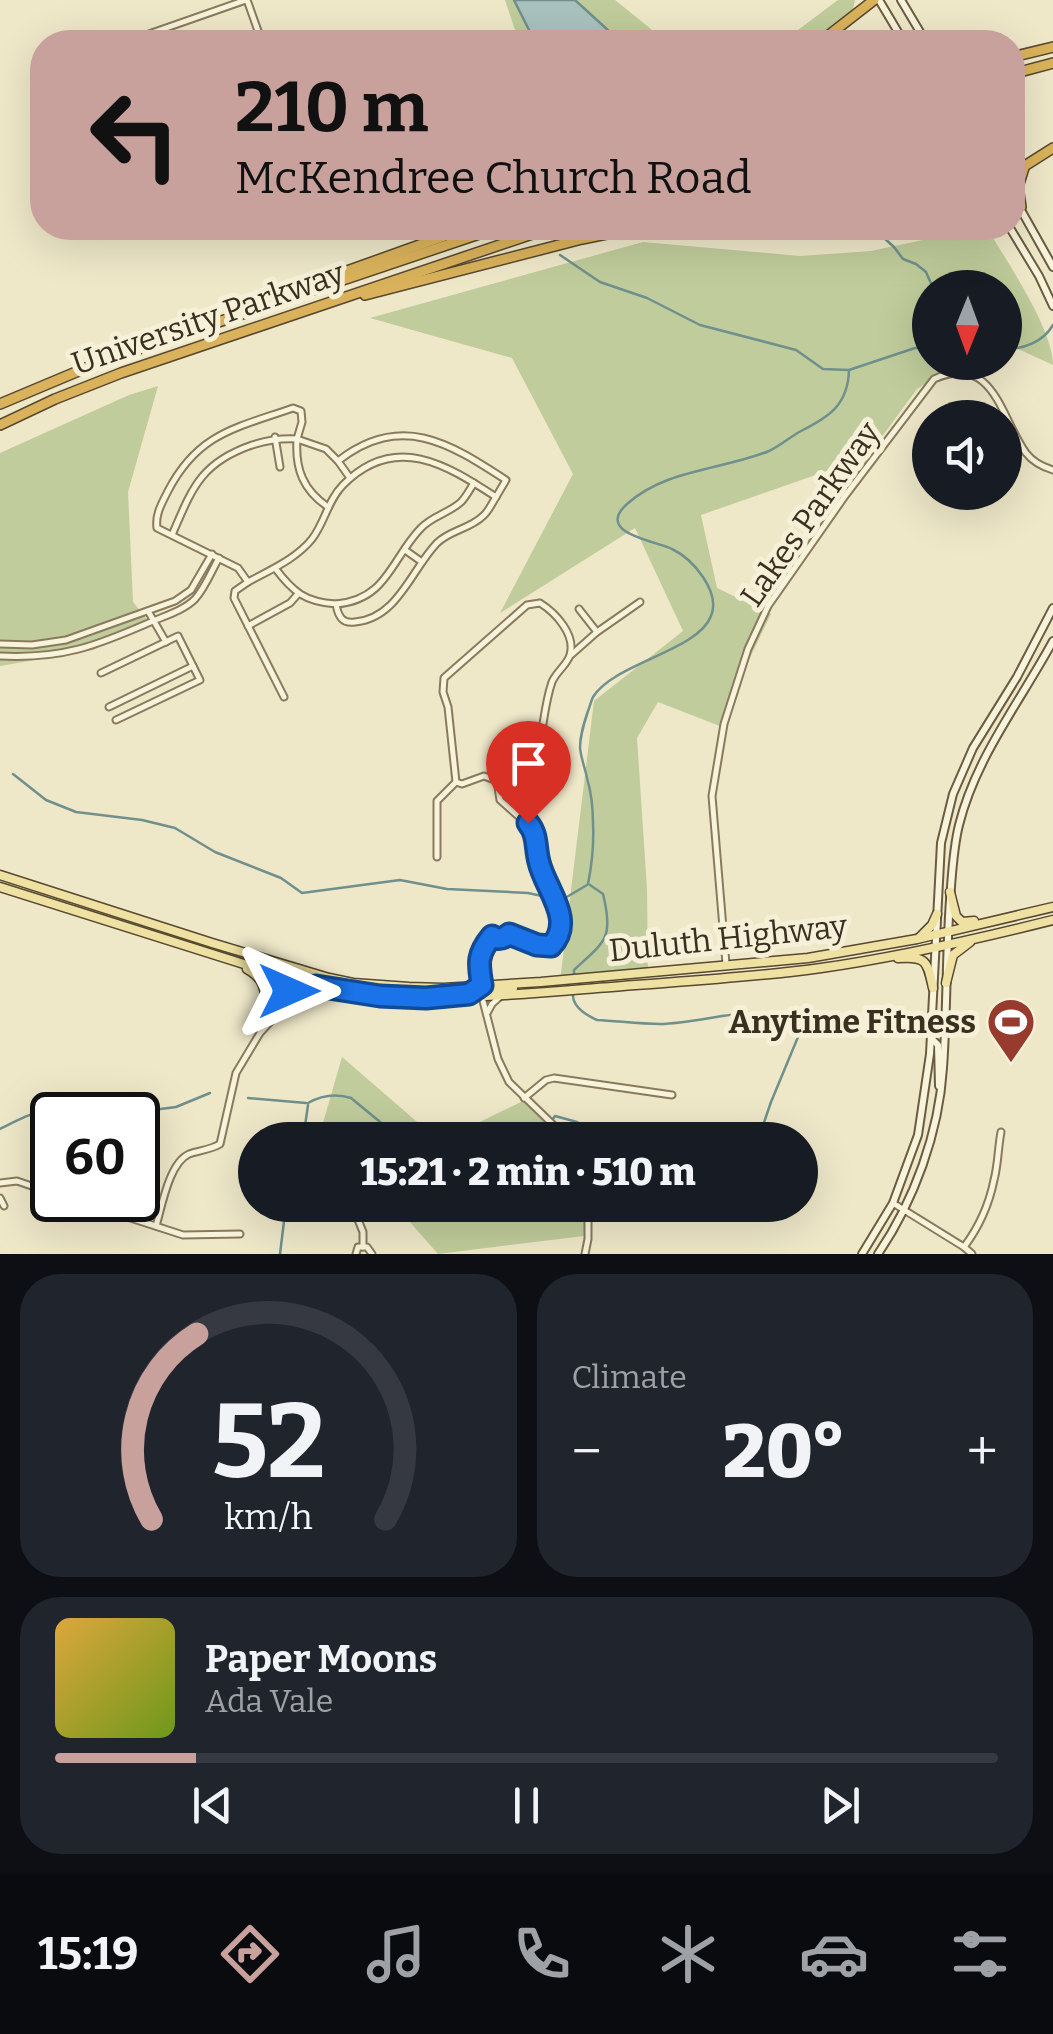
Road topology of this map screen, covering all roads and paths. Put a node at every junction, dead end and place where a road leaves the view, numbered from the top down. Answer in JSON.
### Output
{"nodes":[{"id":1,"x":246,"y":0,"type":"edge"},
{"id":2,"x":876,"y":0,"type":"edge"},
{"id":3,"x":901,"y":0,"type":"edge"},
{"id":4,"x":861,"y":5,"type":"edge"},
{"id":5,"x":160,"y":30,"type":"edge"},
{"id":6,"x":257,"y":30,"type":"edge"},
{"id":7,"x":833,"y":30,"type":"edge"},
{"id":8,"x":896,"y":30,"type":"edge"},
{"id":9,"x":919,"y":30,"type":"edge"},
{"id":10,"x":1053,"y":46,"type":"edge"},
{"id":11,"x":1025,"y":54,"type":"edge"},
{"id":12,"x":1053,"y":63,"type":"edge"},
{"id":13,"x":1025,"y":71,"type":"edge"},
{"id":14,"x":1053,"y":148,"type":"edge"},
{"id":15,"x":1025,"y":167,"type":"edge"},
{"id":16,"x":1025,"y":214,"type":"edge"},
{"id":17,"x":433,"y":240,"type":"edge"},
{"id":18,"x":461,"y":240,"type":"edge"},
{"id":19,"x":514,"y":240,"type":"edge"},
{"id":20,"x":574,"y":240,"type":"edge"},
{"id":21,"x":1017,"y":240,"type":"edge"},
{"id":22,"x":1053,"y":267,"type":"edge"},
{"id":23,"x":272,"y":303,"type":"junction"},
{"id":24,"x":324,"y":304,"type":"junction"},
{"id":25,"x":1053,"y":306,"type":"edge"},
{"id":26,"x":0,"y":404,"type":"edge"},
{"id":27,"x":0,"y":424,"type":"edge"},
{"id":28,"x":275,"y":437,"type":"junction"},
{"id":29,"x":297,"y":439,"type":"junction"},
{"id":30,"x":338,"y":461,"type":"junction"},
{"id":31,"x":280,"y":467,"type":"dead end"},
{"id":32,"x":1053,"y":470,"type":"edge"},
{"id":33,"x":350,"y":479,"type":"junction"},
{"id":34,"x":474,"y":483,"type":"junction"},
{"id":35,"x":496,"y":497,"type":"junction"},
{"id":36,"x":328,"y":507,"type":"junction"},
{"id":37,"x":172,"y":535,"type":"junction"},
{"id":38,"x":405,"y":550,"type":"junction"},
{"id":39,"x":215,"y":556,"type":"junction"},
{"id":40,"x":422,"y":562,"type":"junction"},
{"id":41,"x":275,"y":568,"type":"junction"},
{"id":42,"x":248,"y":582,"type":"junction"},
{"id":43,"x":298,"y":594,"type":"junction"},
{"id":44,"x":640,"y":602,"type":"dead end"},
{"id":45,"x":336,"y":604,"type":"junction"},
{"id":46,"x":1053,"y":608,"type":"edge"},
{"id":47,"x":580,"y":609,"type":"dead end"},
{"id":48,"x":148,"y":611,"type":"junction"},
{"id":49,"x":154,"y":620,"type":"junction"},
{"id":50,"x":248,"y":626,"type":"junction"},
{"id":51,"x":597,"y":632,"type":"junction"},
{"id":52,"x":166,"y":642,"type":"junction"},
{"id":53,"x":1053,"y":642,"type":"edge"},
{"id":54,"x":0,"y":644,"type":"edge"},
{"id":55,"x":0,"y":656,"type":"edge"},
{"id":56,"x":569,"y":657,"type":"junction"},
{"id":57,"x":193,"y":666,"type":"junction"},
{"id":58,"x":100,"y":672,"type":"dead end"},
{"id":59,"x":284,"y":697,"type":"dead end"},
{"id":60,"x":109,"y":707,"type":"dead end"},
{"id":61,"x":116,"y":720,"type":"dead end"},
{"id":62,"x":456,"y":782,"type":"junction"},
{"id":63,"x":496,"y":782,"type":"junction"},
{"id":64,"x":438,"y":857,"type":"dead end"},
{"id":65,"x":0,"y":875,"type":"edge"},
{"id":66,"x":0,"y":887,"type":"edge"},
{"id":67,"x":950,"y":892,"type":"junction"},
{"id":68,"x":1053,"y":907,"type":"edge"},
{"id":69,"x":1026,"y":913,"type":"junction"},
{"id":70,"x":936,"y":914,"type":"junction"},
{"id":71,"x":1053,"y":920,"type":"edge"},
{"id":72,"x":948,"y":932,"type":"junction"},
{"id":73,"x":936,"y":935,"type":"junction"},
{"id":74,"x":979,"y":936,"type":"junction"},
{"id":75,"x":917,"y":940,"type":"junction"},
{"id":76,"x":946,"y":944,"type":"junction"},
{"id":77,"x":935,"y":947,"type":"junction"},
{"id":78,"x":235,"y":961,"type":"junction"},
{"id":79,"x":863,"y":961,"type":"junction"},
{"id":80,"x":278,"y":964,"type":"junction"},
{"id":81,"x":726,"y":967,"type":"junction"},
{"id":82,"x":479,"y":970,"type":"junction"},
{"id":83,"x":276,"y":974,"type":"junction"},
{"id":84,"x":541,"y":982,"type":"junction"},
{"id":85,"x":946,"y":983,"type":"junction"},
{"id":86,"x":584,"y":984,"type":"junction"},
{"id":87,"x":482,"y":985,"type":"junction"},
{"id":88,"x":316,"y":986,"type":"junction"},
{"id":89,"x":464,"y":987,"type":"junction"},
{"id":90,"x":934,"y":988,"type":"junction"},
{"id":91,"x":502,"y":995,"type":"junction"},
{"id":92,"x":482,"y":997,"type":"junction"},
{"id":93,"x":426,"y":998,"type":"junction"},
{"id":94,"x":266,"y":1000,"type":"junction"},
{"id":95,"x":272,"y":1012,"type":"junction"},
{"id":96,"x":486,"y":1016,"type":"junction"},
{"id":97,"x":260,"y":1033,"type":"junction"},
{"id":98,"x":931,"y":1038,"type":"junction"},
{"id":99,"x":940,"y":1092,"type":"junction"},
{"id":100,"x":672,"y":1095,"type":"dead end"},
{"id":101,"x":524,"y":1098,"type":"junction"},
{"id":102,"x":550,"y":1122,"type":"edge"},
{"id":103,"x":1001,"y":1132,"type":"dead end"},
{"id":104,"x":0,"y":1183,"type":"edge"},
{"id":105,"x":30,"y":1184,"type":"edge"},
{"id":106,"x":0,"y":1198,"type":"edge"},
{"id":107,"x":893,"y":1203,"type":"junction"},
{"id":108,"x":4,"y":1206,"type":"dead end"},
{"id":109,"x":904,"y":1210,"type":"junction"},
{"id":110,"x":144,"y":1222,"type":"edge"},
{"id":111,"x":359,"y":1222,"type":"edge"},
{"id":112,"x":588,"y":1222,"type":"edge"},
{"id":113,"x":156,"y":1226,"type":"junction"},
{"id":114,"x":240,"y":1234,"type":"dead end"},
{"id":115,"x":364,"y":1247,"type":"junction"},
{"id":116,"x":964,"y":1247,"type":"junction"},
{"id":117,"x":356,"y":1254,"type":"edge"},
{"id":118,"x":372,"y":1254,"type":"edge"},
{"id":119,"x":585,"y":1254,"type":"edge"},
{"id":120,"x":862,"y":1254,"type":"edge"},
{"id":121,"x":878,"y":1254,"type":"edge"},
{"id":122,"x":972,"y":1254,"type":"edge"}],
"edges":[{"from":1,"to":5,"type":"street"},
{"from":1,"to":6,"type":"street"},
{"from":2,"to":4,"type":"highway"},
{"from":2,"to":8,"type":"main road"},
{"from":3,"to":9,"type":"main road"},
{"from":4,"to":7,"type":"highway"},
{"from":10,"to":11,"type":"highway"},
{"from":12,"to":13,"type":"highway"},
{"from":14,"to":15,"type":"highway"},
{"from":16,"to":22,"type":"main road"},
{"from":17,"to":23,"type":"highway"},
{"from":18,"to":23,"type":"highway","name":"University Parkway"},
{"from":19,"to":24,"type":"highway","name":"University Parkway"},
{"from":20,"to":24,"type":"highway"},
{"from":21,"to":25,"type":"main road"},
{"from":23,"to":26,"type":"highway","name":"University Parkway"},
{"from":24,"to":27,"type":"highway","name":"University Parkway"},
{"from":28,"to":29,"type":"street"},
{"from":28,"to":31,"type":"street"},
{"from":28,"to":37,"type":"street"},
{"from":29,"to":30,"type":"street"},
{"from":29,"to":36,"type":"street"},
{"from":29,"to":37,"type":"street"},
{"from":30,"to":33,"type":"street"},
{"from":30,"to":35,"type":"street"},
{"from":32,"to":81,"type":"street","name":"Lakes Parkway"},
{"from":33,"to":34,"type":"street"},
{"from":33,"to":36,"type":"street"},
{"from":34,"to":35,"type":"street"},
{"from":34,"to":38,"type":"street"},
{"from":35,"to":40,"type":"street"},
{"from":36,"to":41,"type":"street"},
{"from":37,"to":39,"type":"street"},
{"from":38,"to":40,"type":"street"},
{"from":38,"to":45,"type":"street"},
{"from":39,"to":42,"type":"street"},
{"from":39,"to":48,"type":"street"},
{"from":39,"to":49,"type":"street"},
{"from":40,"to":45,"type":"street"},
{"from":41,"to":42,"type":"street"},
{"from":41,"to":43,"type":"street"},
{"from":42,"to":50,"type":"street"},
{"from":43,"to":45,"type":"street"},
{"from":43,"to":50,"type":"street"},
{"from":44,"to":51,"type":"street"},
{"from":46,"to":70,"type":"main road"},
{"from":47,"to":51,"type":"street"},
{"from":48,"to":49,"type":"street"},
{"from":48,"to":54,"type":"street"},
{"from":49,"to":52,"type":"street"},
{"from":49,"to":55,"type":"street"},
{"from":50,"to":59,"type":"street"},
{"from":51,"to":56,"type":"street"},
{"from":52,"to":57,"type":"street"},
{"from":52,"to":58,"type":"street"},
{"from":53,"to":67,"type":"main road"},
{"from":56,"to":62,"type":"street"},
{"from":56,"to":63,"type":"street"},
{"from":57,"to":60,"type":"street"},
{"from":57,"to":61,"type":"street"},
{"from":62,"to":63,"type":"street"},
{"from":62,"to":64,"type":"street"},
{"from":63,"to":82,"type":"street"},
{"from":65,"to":80,"type":"main road","name":"Duluth Highway"},
{"from":66,"to":78,"type":"main road","name":"Duluth Highway"},
{"from":67,"to":69,"type":"main road"},
{"from":67,"to":72,"type":"main road"},
{"from":68,"to":69,"type":"main road","name":"Duluth Highway"},
{"from":69,"to":72,"type":"main road","name":"Duluth Highway"},
{"from":70,"to":73,"type":"main road"},
{"from":70,"to":75,"type":"main road"},
{"from":71,"to":74,"type":"main road","name":"Duluth Highway"},
{"from":72,"to":73,"type":"main road","name":"Duluth Highway"},
{"from":72,"to":76,"type":"main road"},
{"from":73,"to":75,"type":"main road","name":"Duluth Highway"},
{"from":73,"to":77,"type":"main road"},
{"from":74,"to":76,"type":"main road","name":"Duluth Highway"},
{"from":74,"to":85,"type":"main road"},
{"from":75,"to":81,"type":"main road","name":"Duluth Highway"},
{"from":76,"to":77,"type":"main road","name":"Duluth Highway"},
{"from":76,"to":85,"type":"main road"},
{"from":77,"to":79,"type":"main road","name":"Duluth Highway"},
{"from":77,"to":90,"type":"main road"},
{"from":78,"to":83,"type":"main road","name":"Duluth Highway"},
{"from":78,"to":94,"type":"main road"},
{"from":79,"to":86,"type":"main road","name":"Duluth Highway"},
{"from":79,"to":90,"type":"main road"},
{"from":80,"to":83,"type":"street"},
{"from":80,"to":89,"type":"main road","name":"Duluth Highway"},
{"from":81,"to":86,"type":"main road","name":"Duluth Highway"},
{"from":82,"to":87,"type":"street"},
{"from":82,"to":89,"type":"street"},
{"from":83,"to":88,"type":"main road","name":"Duluth Highway"},
{"from":83,"to":94,"type":"street"},
{"from":83,"to":95,"type":"street"},
{"from":84,"to":86,"type":"main road","name":"Duluth Highway"},
{"from":84,"to":87,"type":"main road","name":"Duluth Highway"},
{"from":84,"to":92,"type":"main road"},
{"from":85,"to":99,"type":"main road"},
{"from":86,"to":91,"type":"main road","name":"Duluth Highway"},
{"from":87,"to":89,"type":"main road","name":"Duluth Highway"},
{"from":87,"to":93,"type":"main road"},
{"from":88,"to":93,"type":"main road","name":"Duluth Highway"},
{"from":88,"to":95,"type":"main road"},
{"from":90,"to":98,"type":"main road"},
{"from":91,"to":92,"type":"main road","name":"Duluth Highway"},
{"from":91,"to":96,"type":"street"},
{"from":92,"to":93,"type":"main road","name":"Duluth Highway"},
{"from":92,"to":96,"type":"street"},
{"from":94,"to":97,"type":"street"},
{"from":95,"to":97,"type":"street"},
{"from":96,"to":101,"type":"street"},
{"from":97,"to":113,"type":"street"},
{"from":98,"to":99,"type":"main road"},
{"from":98,"to":107,"type":"main road"},
{"from":99,"to":109,"type":"main road"},
{"from":100,"to":101,"type":"street"},
{"from":101,"to":102,"type":"street"},
{"from":103,"to":116,"type":"street"},
{"from":104,"to":105,"type":"street"},
{"from":106,"to":108,"type":"street"},
{"from":107,"to":109,"type":"street"},
{"from":107,"to":120,"type":"main road"},
{"from":109,"to":116,"type":"street"},
{"from":109,"to":121,"type":"main road"},
{"from":110,"to":113,"type":"street"},
{"from":111,"to":115,"type":"street"},
{"from":112,"to":119,"type":"street"},
{"from":113,"to":114,"type":"street"},
{"from":115,"to":117,"type":"street"},
{"from":115,"to":118,"type":"street"},
{"from":116,"to":122,"type":"street"}]}
